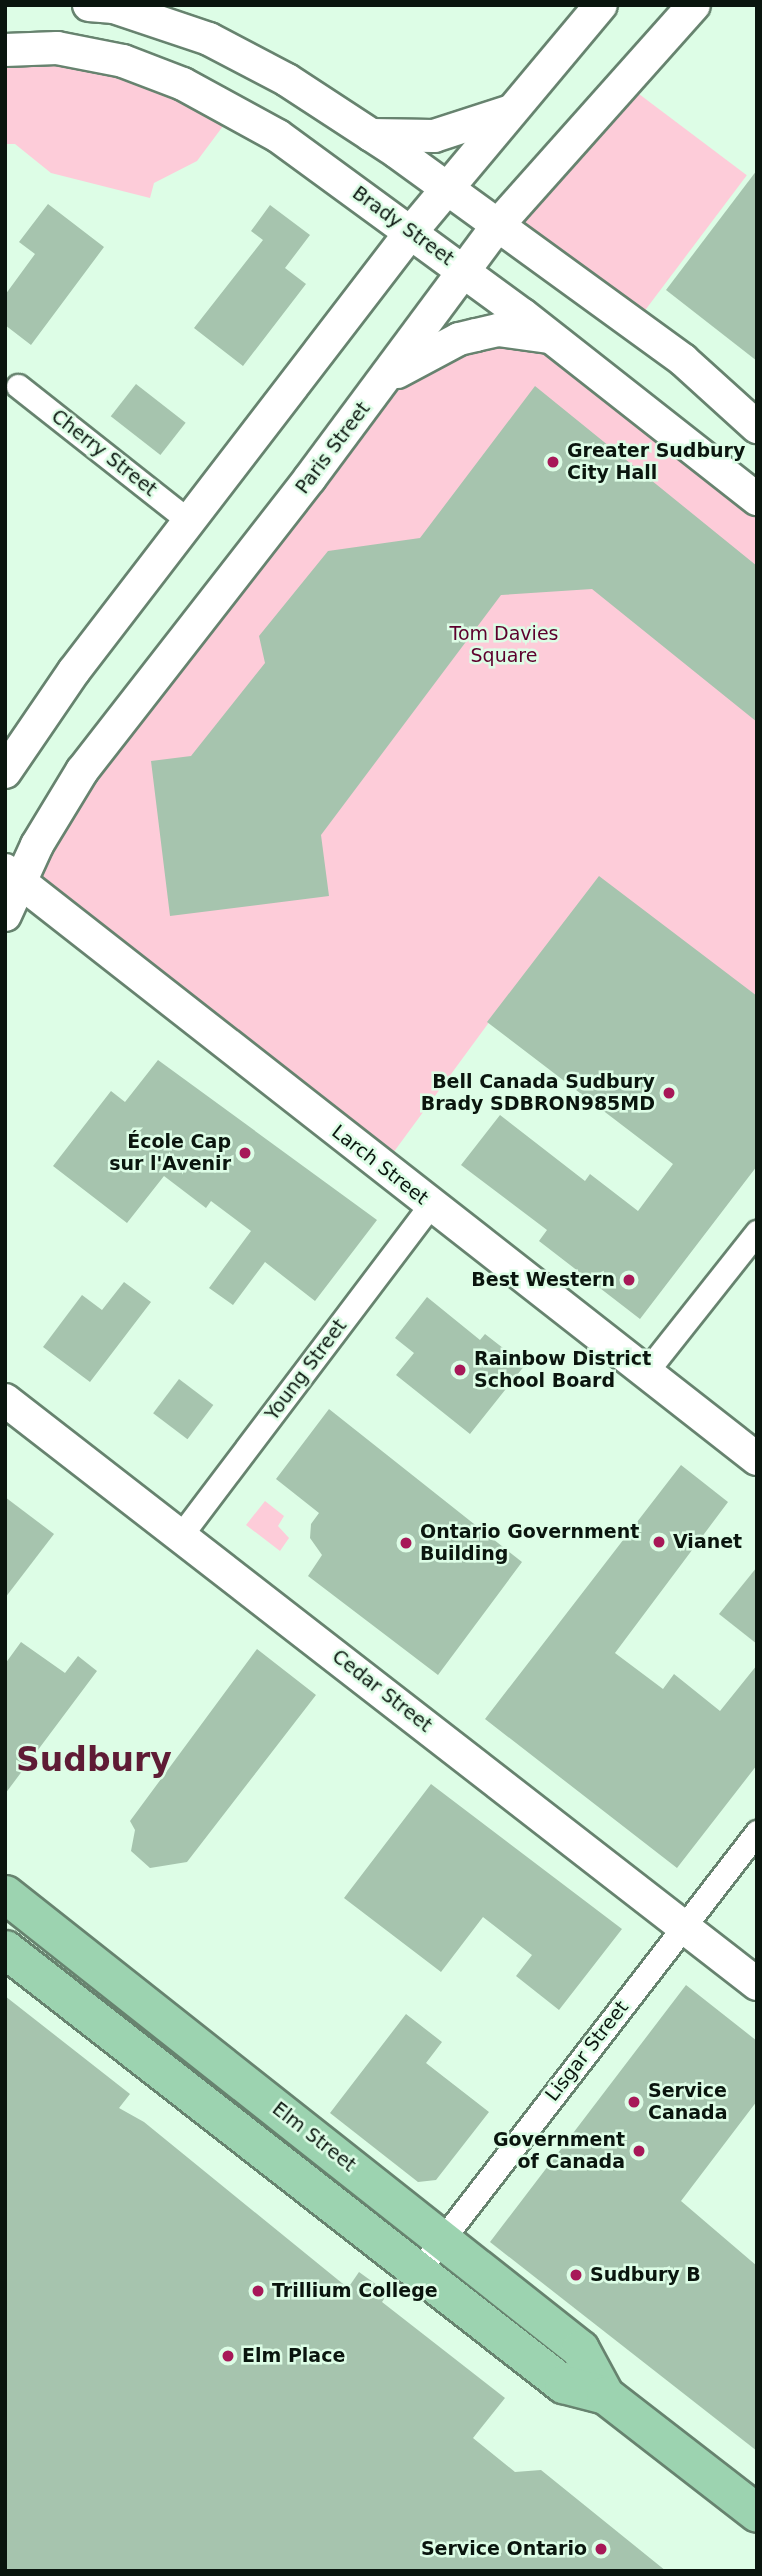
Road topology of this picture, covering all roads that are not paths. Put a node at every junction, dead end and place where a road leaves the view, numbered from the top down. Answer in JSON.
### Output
{"nodes":[{"id":1,"x":89,"y":5,"type":"edge"},
{"id":2,"x":601,"y":5,"type":"edge"},
{"id":3,"x":694,"y":5,"type":"edge"},
{"id":4,"x":5,"y":50,"type":"edge"},
{"id":5,"x":512,"y":111,"type":"junction"},
{"id":6,"x":370,"y":135,"type":"junction"},
{"id":7,"x":447,"y":188,"type":"junction"},
{"id":8,"x":497,"y":226,"type":"junction"},
{"id":9,"x":411,"y":232,"type":"junction"},
{"id":10,"x":464,"y":271,"type":"junction"},
{"id":11,"x":553,"y":338,"type":"junction"},
{"id":12,"x":384,"y":380,"type":"junction"},
{"id":13,"x":18,"y":386,"type":"dead end"},
{"id":14,"x":757,"y":427,"type":"edge"},
{"id":15,"x":757,"y":499,"type":"edge"},
{"id":16,"x":189,"y":521,"type":"junction"},
{"id":17,"x":5,"y":772,"type":"edge"},
{"id":18,"x":12,"y":874,"type":"edge"},
{"id":19,"x":5,"y":915,"type":"edge"},
{"id":20,"x":431,"y":1205,"type":"junction"},
{"id":21,"x":757,"y":1232,"type":"edge"},
{"id":22,"x":646,"y":1372,"type":"junction"},
{"id":23,"x":10,"y":1407,"type":"edge"},
{"id":24,"x":757,"y":1459,"type":"edge"},
{"id":25,"x":181,"y":1535,"type":"junction"},
{"id":26,"x":757,"y":1832,"type":"edge"},
{"id":27,"x":5,"y":1894,"type":"edge"},
{"id":28,"x":683,"y":1926,"type":"junction"},
{"id":29,"x":5,"y":1949,"type":"edge"},
{"id":30,"x":757,"y":1984,"type":"edge"},
{"id":31,"x":443,"y":2237,"type":"junction"},
{"id":32,"x":418,"y":2271,"type":"junction"},
{"id":33,"x":605,"y":2395,"type":"junction"},
{"id":34,"x":757,"y":2513,"type":"edge"}],
"edges":[{"from":1,"to":6,"type":"main road"},
{"from":2,"to":5,"type":"main road"},
{"from":3,"to":8,"type":"main road","name":"Paris Street"},
{"from":4,"to":9,"type":"main road","name":"Brady Street"},
{"from":5,"to":6,"type":"main road"},
{"from":5,"to":7,"type":"main road"},
{"from":6,"to":7,"type":"main road"},
{"from":7,"to":8,"type":"main road"},
{"from":7,"to":9,"type":"main road"},
{"from":8,"to":10,"type":"main road","name":"Paris Street"},
{"from":8,"to":14,"type":"main road"},
{"from":9,"to":10,"type":"main road","name":"Brady Street"},
{"from":9,"to":16,"type":"main road"},
{"from":10,"to":11,"type":"main road","name":"Brady Street"},
{"from":10,"to":12,"type":"main road","name":"Paris Street"},
{"from":11,"to":12,"type":"main road"},
{"from":11,"to":15,"type":"main road","name":"Brady Street"},
{"from":12,"to":18,"type":"main road","name":"Paris Street"},
{"from":13,"to":16,"type":"street","name":"Cherry Street"},
{"from":16,"to":17,"type":"main road"},
{"from":18,"to":19,"type":"main road","name":"Paris Street"},
{"from":18,"to":20,"type":"main road","name":"Larch Street"},
{"from":20,"to":22,"type":"main road","name":"Larch Street"},
{"from":20,"to":25,"type":"street","name":"Young Street"},
{"from":21,"to":22,"type":"street"},
{"from":22,"to":24,"type":"main road","name":"Larch Street"},
{"from":23,"to":25,"type":"main road","name":"Cedar Street"},
{"from":25,"to":28,"type":"main road","name":"Cedar Street"},
{"from":26,"to":28,"type":"street","name":"Lisgar Street"},
{"from":27,"to":31,"type":"main road","name":"Elm Street"},
{"from":28,"to":30,"type":"main road","name":"Cedar Street"},
{"from":28,"to":31,"type":"street","name":"Lisgar Street"},
{"from":29,"to":32,"type":"main road","name":"Elm Street"},
{"from":31,"to":32,"type":"street","name":"Lisgar Street"},
{"from":31,"to":33,"type":"main road","name":"Elm Street"},
{"from":32,"to":33,"type":"main road","name":"Elm Street"},
{"from":33,"to":34,"type":"main road","name":"Elm Street"}]}
